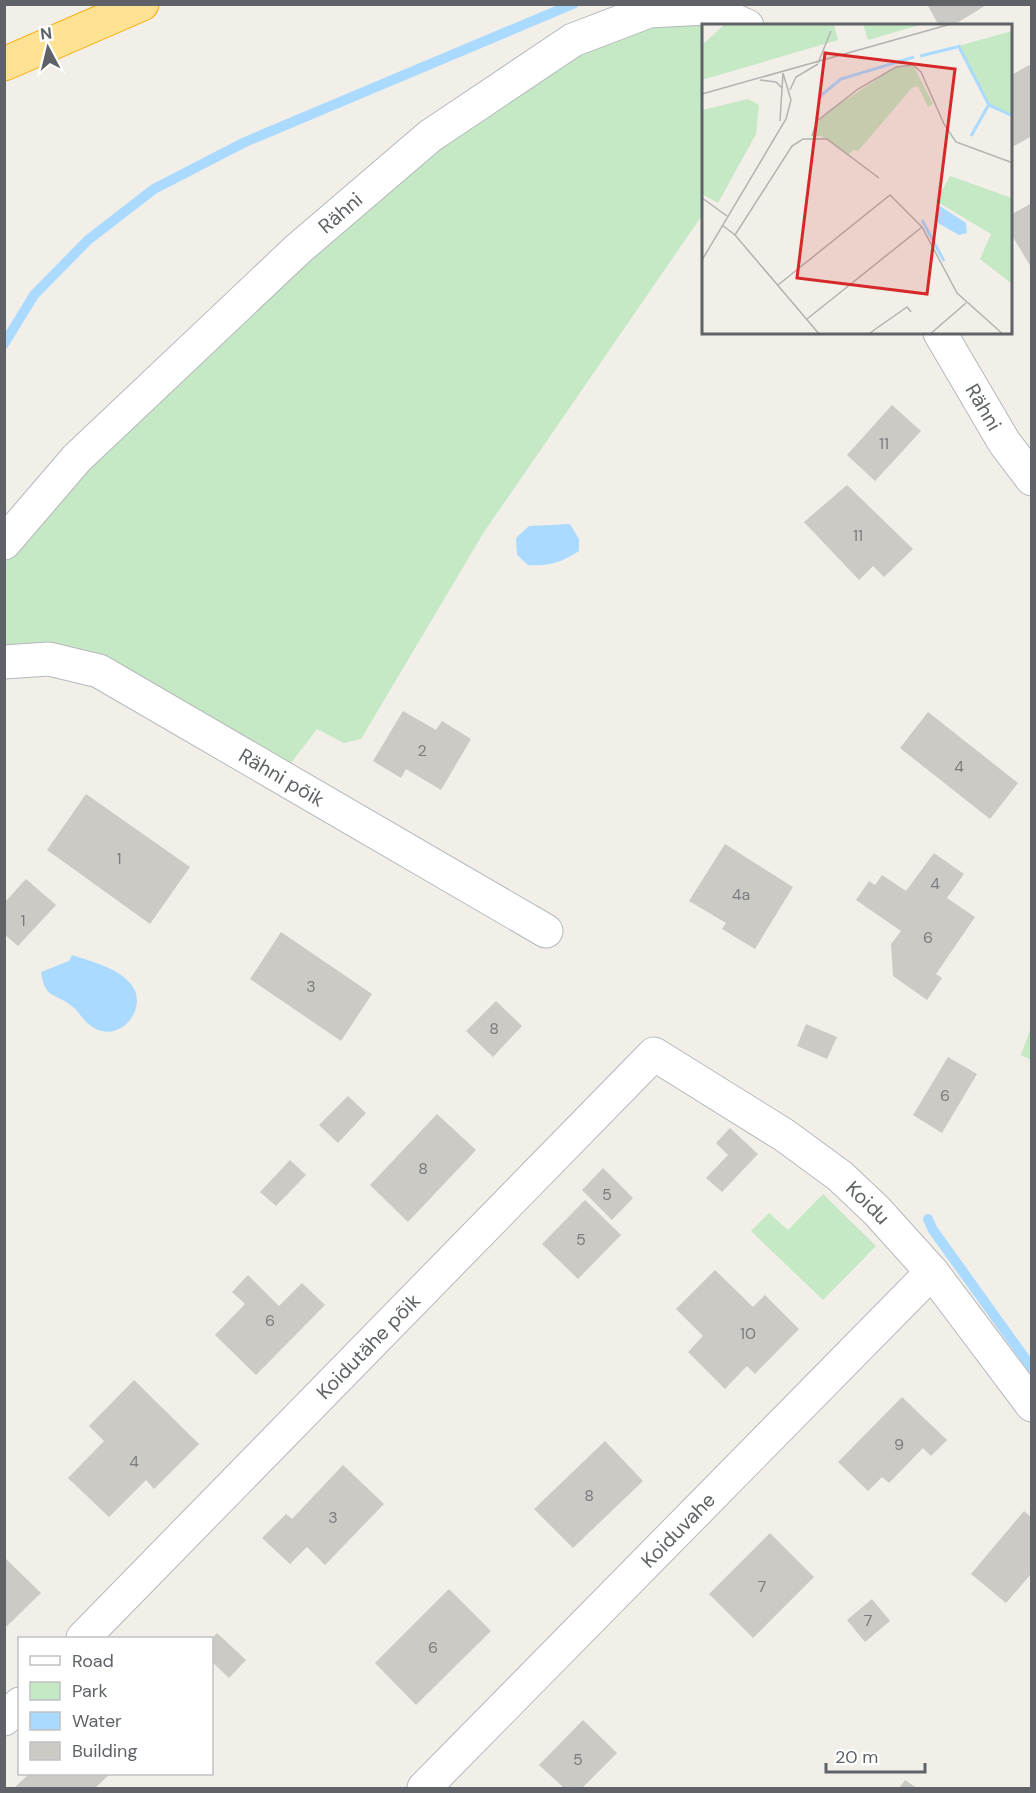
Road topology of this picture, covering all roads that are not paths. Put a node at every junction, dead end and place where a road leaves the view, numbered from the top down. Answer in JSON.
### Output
{"nodes":[{"id":1,"x":142,"y":4,"type":"edge"},
{"id":2,"x":742,"y":24,"type":"edge"},
{"id":3,"x":4,"y":64,"type":"edge"},
{"id":4,"x":941,"y":334,"type":"edge"},
{"id":5,"x":1032,"y":479,"type":"edge"},
{"id":6,"x":4,"y":543,"type":"edge"},
{"id":7,"x":4,"y":662,"type":"edge"},
{"id":8,"x":546,"y":931,"type":"dead end"},
{"id":9,"x":654,"y":1054,"type":"joint"},
{"id":10,"x":932,"y":1272,"type":"junction"},
{"id":11,"x":1032,"y":1405,"type":"edge"},
{"id":12,"x":84,"y":1637,"type":"edge"},
{"id":13,"x":18,"y":1706,"type":"edge"},
{"id":14,"x":4,"y":1719,"type":"edge"},
{"id":15,"x":424,"y":1788,"type":"edge"}],
"edges":[{"from":1,"to":3,"type":"highway"},
{"from":2,"to":6,"type":"street","name":"Rähni"},
{"from":4,"to":5,"type":"street","name":"Rähni"},
{"from":7,"to":8,"type":"street","name":"Rähni põik"},
{"from":9,"to":10,"type":"street","name":"Koidu"},
{"from":9,"to":12,"type":"street","name":"Koidutähe põik"},
{"from":10,"to":11,"type":"street","name":"Koidu"},
{"from":10,"to":15,"type":"street","name":"Koiduvahe"},
{"from":13,"to":14,"type":"street"}]}
